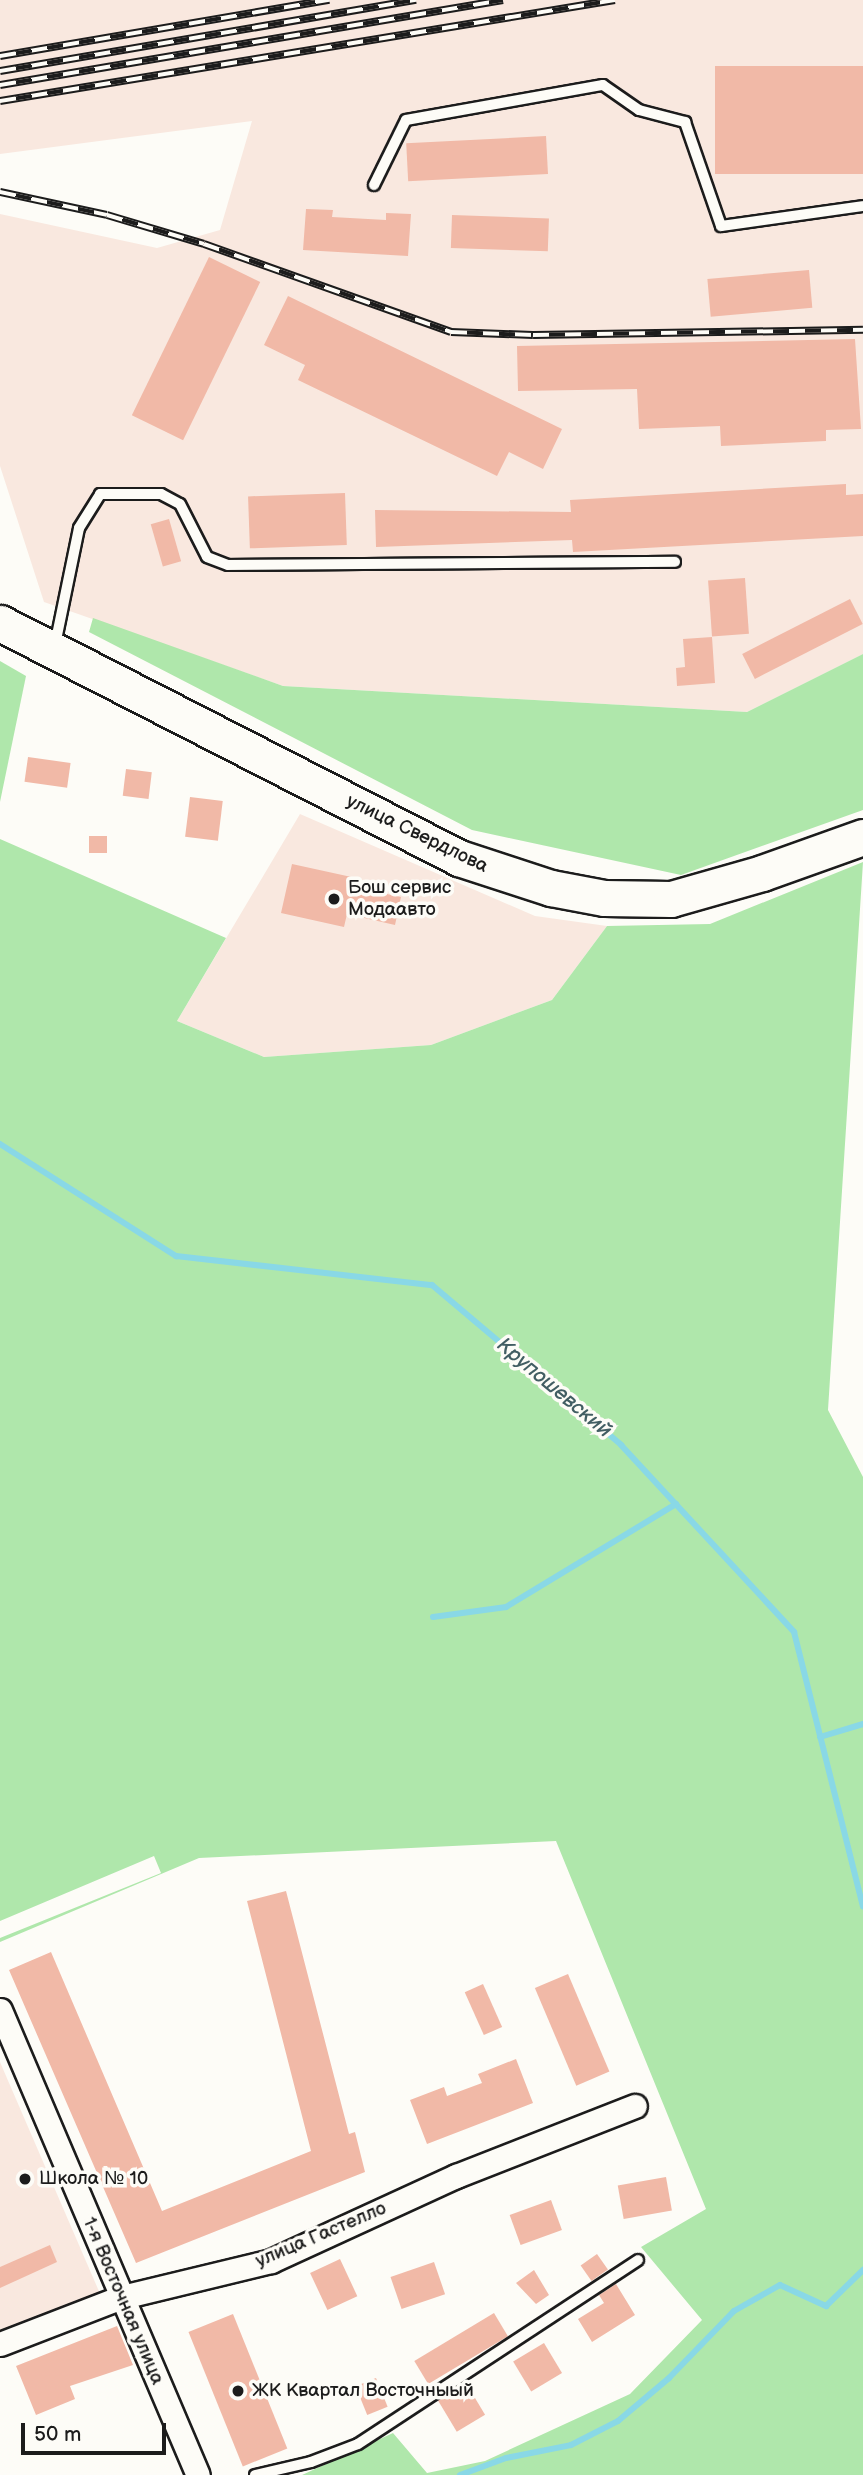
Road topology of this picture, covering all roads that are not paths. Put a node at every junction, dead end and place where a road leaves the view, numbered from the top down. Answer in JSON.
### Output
{"nodes":[{"id":1,"x":374,"y":185,"type":"dead end"},
{"id":2,"x":863,"y":206,"type":"edge"},
{"id":3,"x":675,"y":562,"type":"dead end"},
{"id":4,"x":0,"y":615,"type":"edge"},
{"id":5,"x":0,"y":624,"type":"edge"},
{"id":6,"x":54,"y":648,"type":"junction"},
{"id":7,"x":863,"y":837,"type":"edge"},
{"id":8,"x":0,"y":2010,"type":"edge"},
{"id":9,"x":635,"y":2106,"type":"dead end"},
{"id":10,"x":638,"y":2260,"type":"dead end"},
{"id":11,"x":121,"y":2297,"type":"junction"},
{"id":12,"x":0,"y":2344,"type":"edge"},
{"id":13,"x":198,"y":2475,"type":"edge"},
{"id":14,"x":255,"y":2475,"type":"edge"}],
"edges":[{"from":1,"to":2,"type":"lane"},
{"from":3,"to":6,"type":"lane"},
{"from":4,"to":6,"type":"main road"},
{"from":5,"to":6,"type":"main road","name":"улица Свердлова"},
{"from":6,"to":7,"type":"main road","name":"улица Свердлова"},
{"from":8,"to":11,"type":"street","name":"1-я Восточная улица"},
{"from":9,"to":11,"type":"street","name":"улица Гастелло"},
{"from":10,"to":14,"type":"lane"},
{"from":11,"to":12,"type":"street","name":"улица Гастелло"},
{"from":11,"to":13,"type":"street","name":"1-я Восточная улица"}]}
